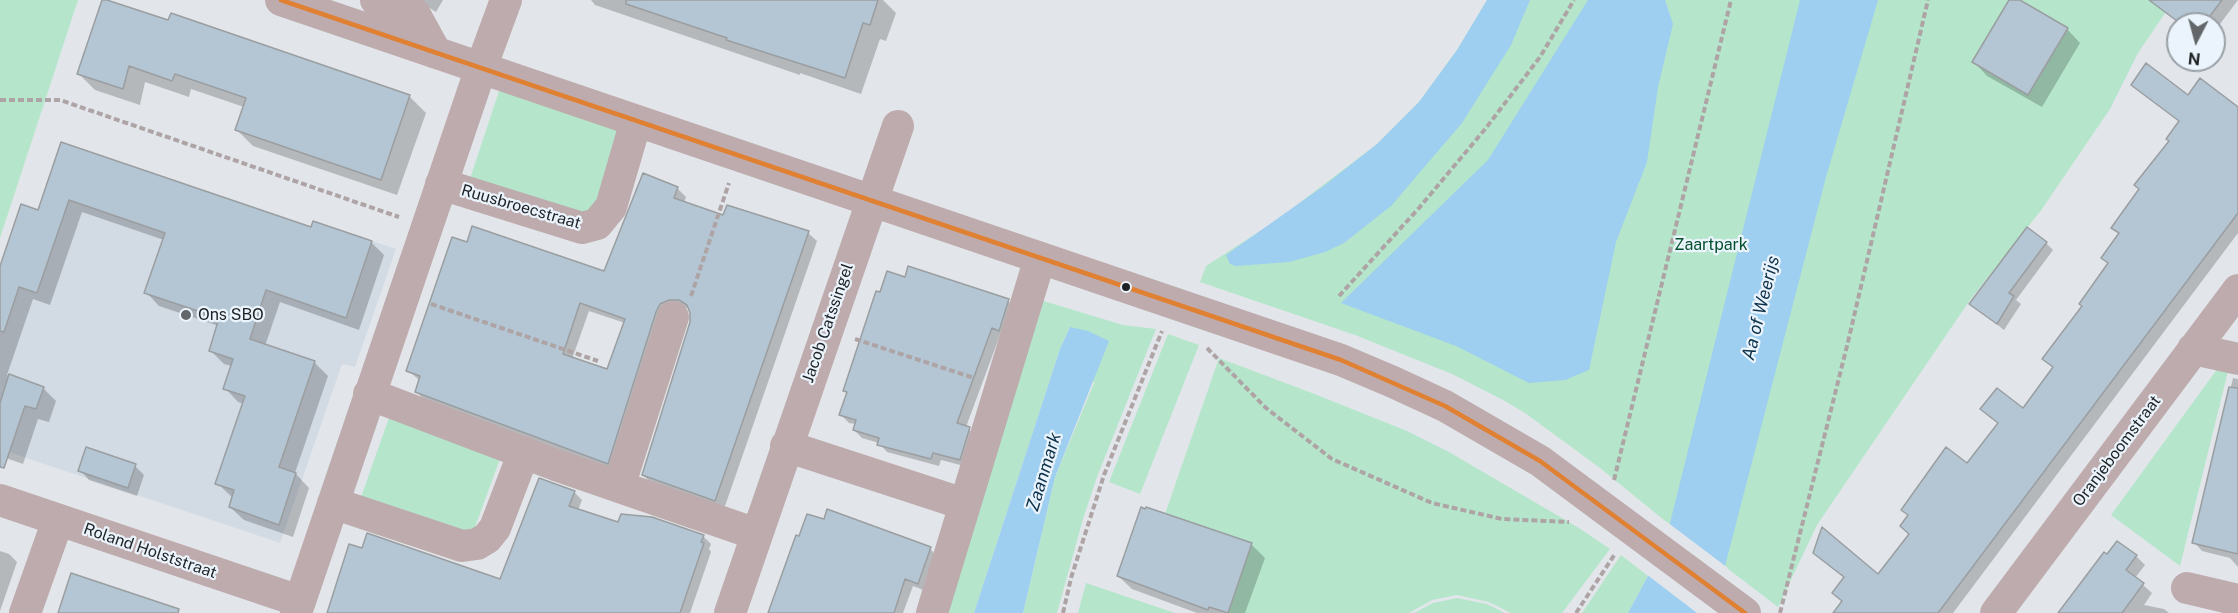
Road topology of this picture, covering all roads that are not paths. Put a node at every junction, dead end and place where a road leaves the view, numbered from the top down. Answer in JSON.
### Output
{"nodes":[{"id":1,"x":280,"y":0,"type":"edge"},
{"id":2,"x":365,"y":0,"type":"edge"},
{"id":3,"x":376,"y":0,"type":"edge"},
{"id":4,"x":506,"y":0,"type":"edge"},
{"id":5,"x":328,"y":16,"type":"junction"},
{"id":6,"x":436,"y":52,"type":"junction"},
{"id":7,"x":481,"y":68,"type":"junction"},
{"id":8,"x":636,"y":121,"type":"junction"},
{"id":9,"x":898,"y":126,"type":"dead end"},
{"id":10,"x":441,"y":184,"type":"junction"},
{"id":11,"x":870,"y":200,"type":"junction"},
{"id":12,"x":1040,"y":258,"type":"junction"},
{"id":13,"x":2238,"y":290,"type":"edge"},
{"id":14,"x":673,"y":317,"type":"road end"},
{"id":15,"x":2193,"y":349,"type":"junction"},
{"id":16,"x":2238,"y":359,"type":"edge"},
{"id":17,"x":369,"y":393,"type":"junction"},
{"id":18,"x":786,"y":447,"type":"junction"},
{"id":19,"x":524,"y":452,"type":"junction"},
{"id":20,"x":619,"y":487,"type":"junction"},
{"id":21,"x":0,"y":500,"type":"edge"},
{"id":22,"x":333,"y":503,"type":"junction"},
{"id":23,"x":964,"y":504,"type":"junction"},
{"id":24,"x":58,"y":520,"type":"junction"},
{"id":25,"x":756,"y":534,"type":"junction"},
{"id":26,"x":2187,"y":588,"type":"dead end"},
{"id":27,"x":2238,"y":600,"type":"edge"},
{"id":28,"x":298,"y":607,"type":"edge"},
{"id":29,"x":25,"y":613,"type":"edge"},
{"id":30,"x":729,"y":613,"type":"edge"},
{"id":31,"x":932,"y":613,"type":"edge"},
{"id":32,"x":1745,"y":613,"type":"edge"},
{"id":33,"x":1996,"y":613,"type":"edge"}],
"edges":[{"from":1,"to":5,"type":"street"},
{"from":2,"to":5,"type":"street"},
{"from":3,"to":6,"type":"street"},
{"from":4,"to":7,"type":"street","name":"Ruusbroecstraat"},
{"from":5,"to":6,"type":"street"},
{"from":6,"to":7,"type":"street"},
{"from":7,"to":8,"type":"street"},
{"from":7,"to":10,"type":"street","name":"Ruusbroecstraat"},
{"from":8,"to":10,"type":"street","name":"Ruusbroecstraat"},
{"from":8,"to":11,"type":"street"},
{"from":9,"to":11,"type":"street","name":"Jacob Catssingel"},
{"from":10,"to":17,"type":"street","name":"Ruusbroecstraat"},
{"from":11,"to":12,"type":"street"},
{"from":11,"to":18,"type":"street","name":"Jacob Catssingel"},
{"from":12,"to":23,"type":"street"},
{"from":12,"to":32,"type":"street"},
{"from":13,"to":15,"type":"street","name":"Oranjeboomstraat"},
{"from":14,"to":20,"type":"street"},
{"from":15,"to":16,"type":"street"},
{"from":15,"to":33,"type":"street","name":"Oranjeboomstraat"},
{"from":17,"to":19,"type":"street"},
{"from":17,"to":22,"type":"street","name":"Ruusbroecstraat"},
{"from":18,"to":23,"type":"street"},
{"from":18,"to":25,"type":"street","name":"Jacob Catssingel"},
{"from":19,"to":20,"type":"street"},
{"from":19,"to":22,"type":"street"},
{"from":20,"to":25,"type":"street"},
{"from":21,"to":24,"type":"street","name":"Roland Holststraat"},
{"from":22,"to":28,"type":"street","name":"Ruusbroecstraat"},
{"from":23,"to":31,"type":"street"},
{"from":24,"to":28,"type":"street","name":"Roland Holststraat"},
{"from":24,"to":29,"type":"street"},
{"from":25,"to":30,"type":"street","name":"Jacob Catssingel"},
{"from":26,"to":27,"type":"street"}]}
